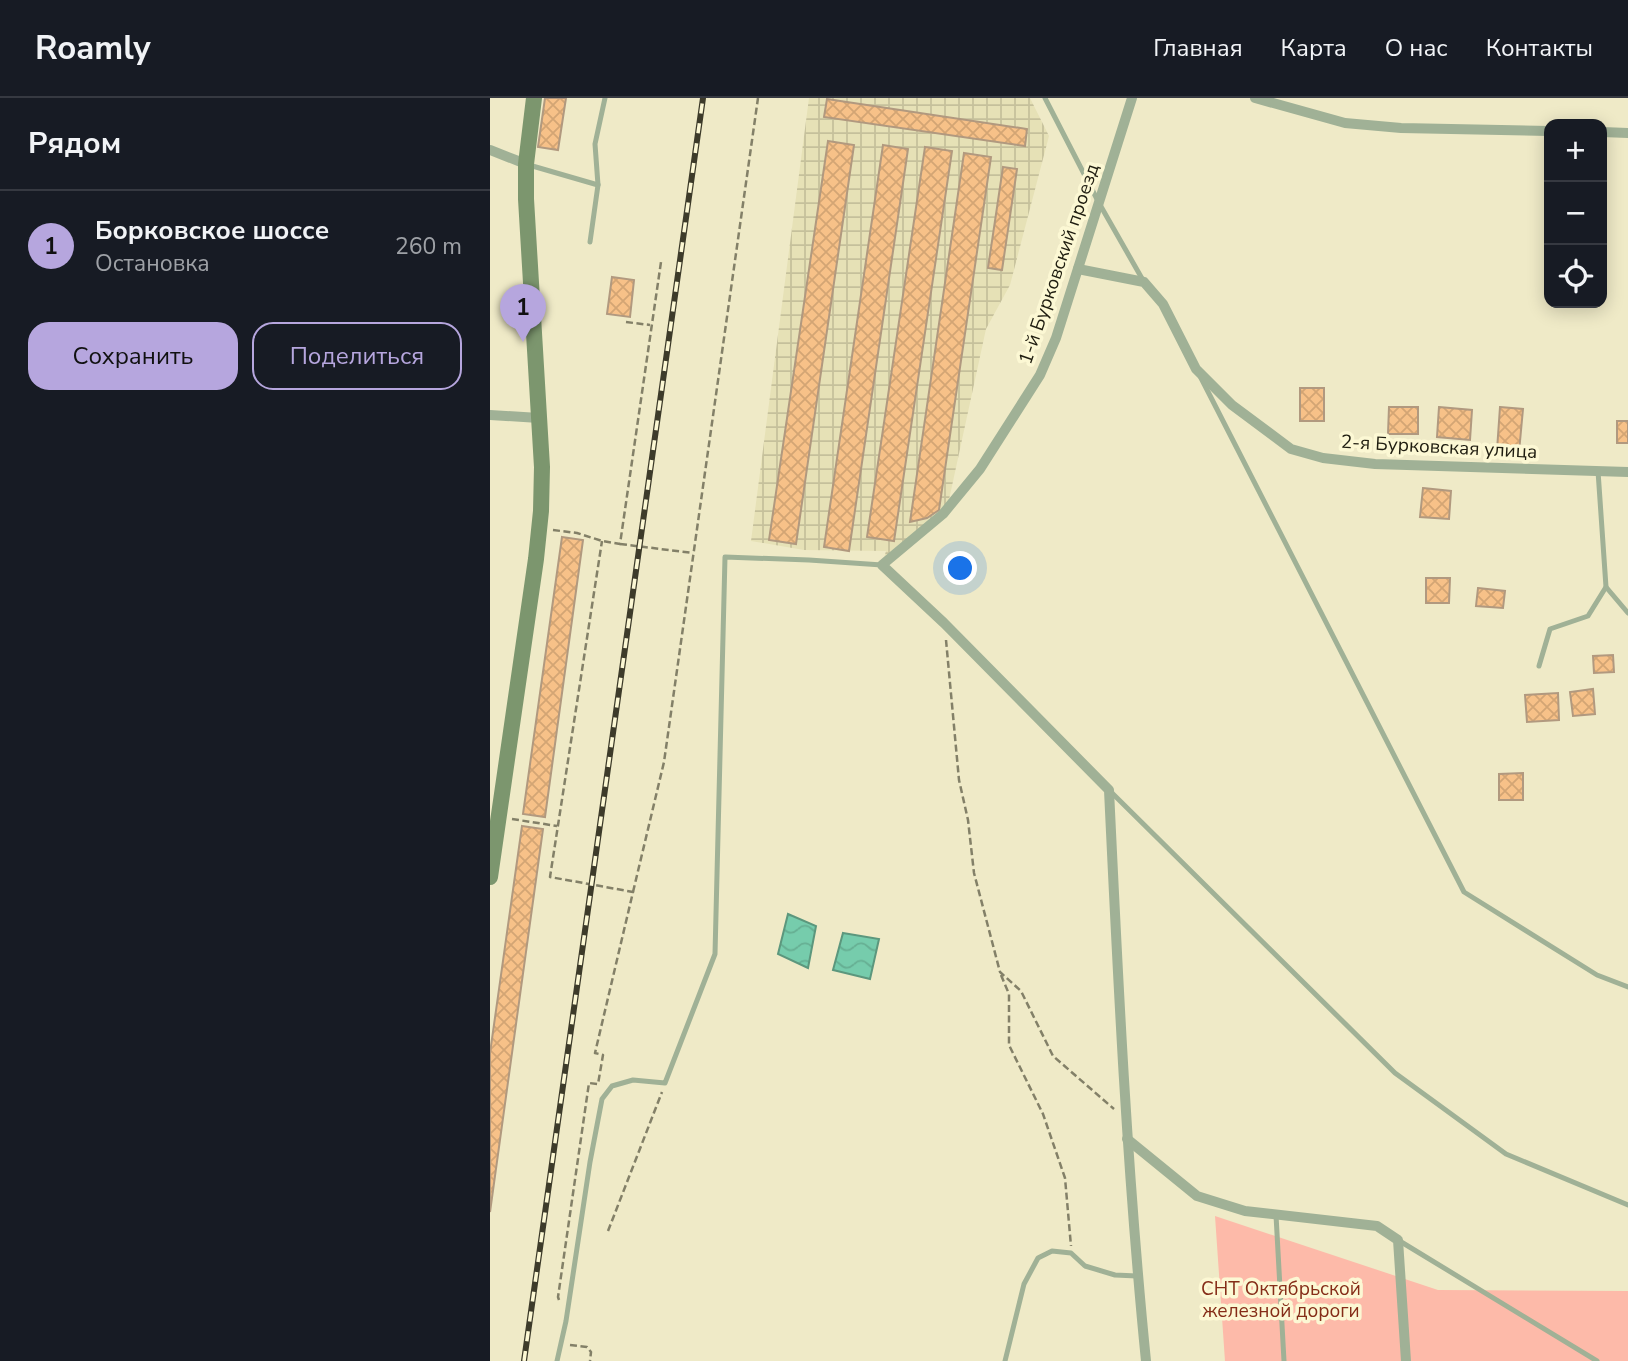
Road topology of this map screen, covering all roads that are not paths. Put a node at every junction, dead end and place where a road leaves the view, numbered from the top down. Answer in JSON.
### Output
{"nodes":[{"id":1,"x":534,"y":98,"type":"edge"},
{"id":2,"x":605,"y":98,"type":"edge"},
{"id":3,"x":1045,"y":98,"type":"edge"},
{"id":4,"x":1132,"y":98,"type":"edge"},
{"id":5,"x":1255,"y":98,"type":"edge"},
{"id":6,"x":1544,"y":131,"type":"edge"},
{"id":7,"x":1607,"y":132,"type":"edge"},
{"id":8,"x":1628,"y":133,"type":"edge"},
{"id":9,"x":490,"y":150,"type":"edge"},
{"id":10,"x":526,"y":164,"type":"junction"},
{"id":11,"x":598,"y":185,"type":"junction"},
{"id":12,"x":1099,"y":203,"type":"junction"},
{"id":13,"x":590,"y":242,"type":"dead end"},
{"id":14,"x":1078,"y":269,"type":"junction"},
{"id":15,"x":1144,"y":282,"type":"junction"},
{"id":16,"x":1196,"y":369,"type":"junction"},
{"id":17,"x":490,"y":415,"type":"edge"},
{"id":18,"x":539,"y":418,"type":"junction"},
{"id":19,"x":1598,"y":471,"type":"junction"},
{"id":20,"x":1628,"y":472,"type":"edge"},
{"id":21,"x":882,"y":565,"type":"junction"},
{"id":22,"x":1606,"y":587,"type":"junction"},
{"id":23,"x":1628,"y":613,"type":"edge"},
{"id":24,"x":1539,"y":666,"type":"dead end"},
{"id":25,"x":1109,"y":790,"type":"junction"},
{"id":26,"x":496,"y":811,"type":"edge"},
{"id":27,"x":490,"y":877,"type":"edge"},
{"id":28,"x":1628,"y":987,"type":"edge"},
{"id":29,"x":1127,"y":1139,"type":"junction"},
{"id":30,"x":1628,"y":1205,"type":"edge"},
{"id":31,"x":1276,"y":1215,"type":"junction"},
{"id":32,"x":1398,"y":1240,"type":"junction"},
{"id":33,"x":1137,"y":1276,"type":"junction"},
{"id":34,"x":558,"y":1361,"type":"edge"},
{"id":35,"x":1005,"y":1361,"type":"edge"},
{"id":36,"x":1146,"y":1361,"type":"edge"},
{"id":37,"x":1284,"y":1361,"type":"edge"},
{"id":38,"x":1406,"y":1361,"type":"edge"},
{"id":39,"x":1597,"y":1361,"type":"edge"}],
"edges":[{"from":1,"to":10,"type":"main road"},
{"from":2,"to":11,"type":"lane"},
{"from":3,"to":12,"type":"lane"},
{"from":4,"to":12,"type":"street","name":"1-й Бурковский проезд"},
{"from":5,"to":6,"type":"street"},
{"from":7,"to":8,"type":"street"},
{"from":9,"to":10,"type":"street"},
{"from":10,"to":11,"type":"lane"},
{"from":10,"to":18,"type":"main road"},
{"from":11,"to":13,"type":"lane"},
{"from":12,"to":14,"type":"street","name":"1-й Бурковский проезд"},
{"from":12,"to":15,"type":"lane"},
{"from":14,"to":15,"type":"street"},
{"from":14,"to":21,"type":"street","name":"1-й Бурковский проезд"},
{"from":15,"to":16,"type":"street","name":"2-я Бурковская улица"},
{"from":16,"to":19,"type":"street","name":"2-я Бурковская улица"},
{"from":16,"to":28,"type":"lane"},
{"from":17,"to":18,"type":"street"},
{"from":18,"to":26,"type":"main road"},
{"from":19,"to":20,"type":"street","name":"2-я Бурковская улица"},
{"from":19,"to":22,"type":"lane"},
{"from":21,"to":25,"type":"street"},
{"from":21,"to":34,"type":"lane"},
{"from":22,"to":23,"type":"lane"},
{"from":22,"to":24,"type":"lane"},
{"from":25,"to":29,"type":"street"},
{"from":25,"to":30,"type":"lane"},
{"from":26,"to":27,"type":"main road"},
{"from":29,"to":31,"type":"street"},
{"from":29,"to":33,"type":"street"},
{"from":31,"to":32,"type":"street"},
{"from":31,"to":37,"type":"lane"},
{"from":32,"to":38,"type":"street"},
{"from":32,"to":39,"type":"lane"},
{"from":33,"to":35,"type":"lane"},
{"from":33,"to":36,"type":"street"}]}
